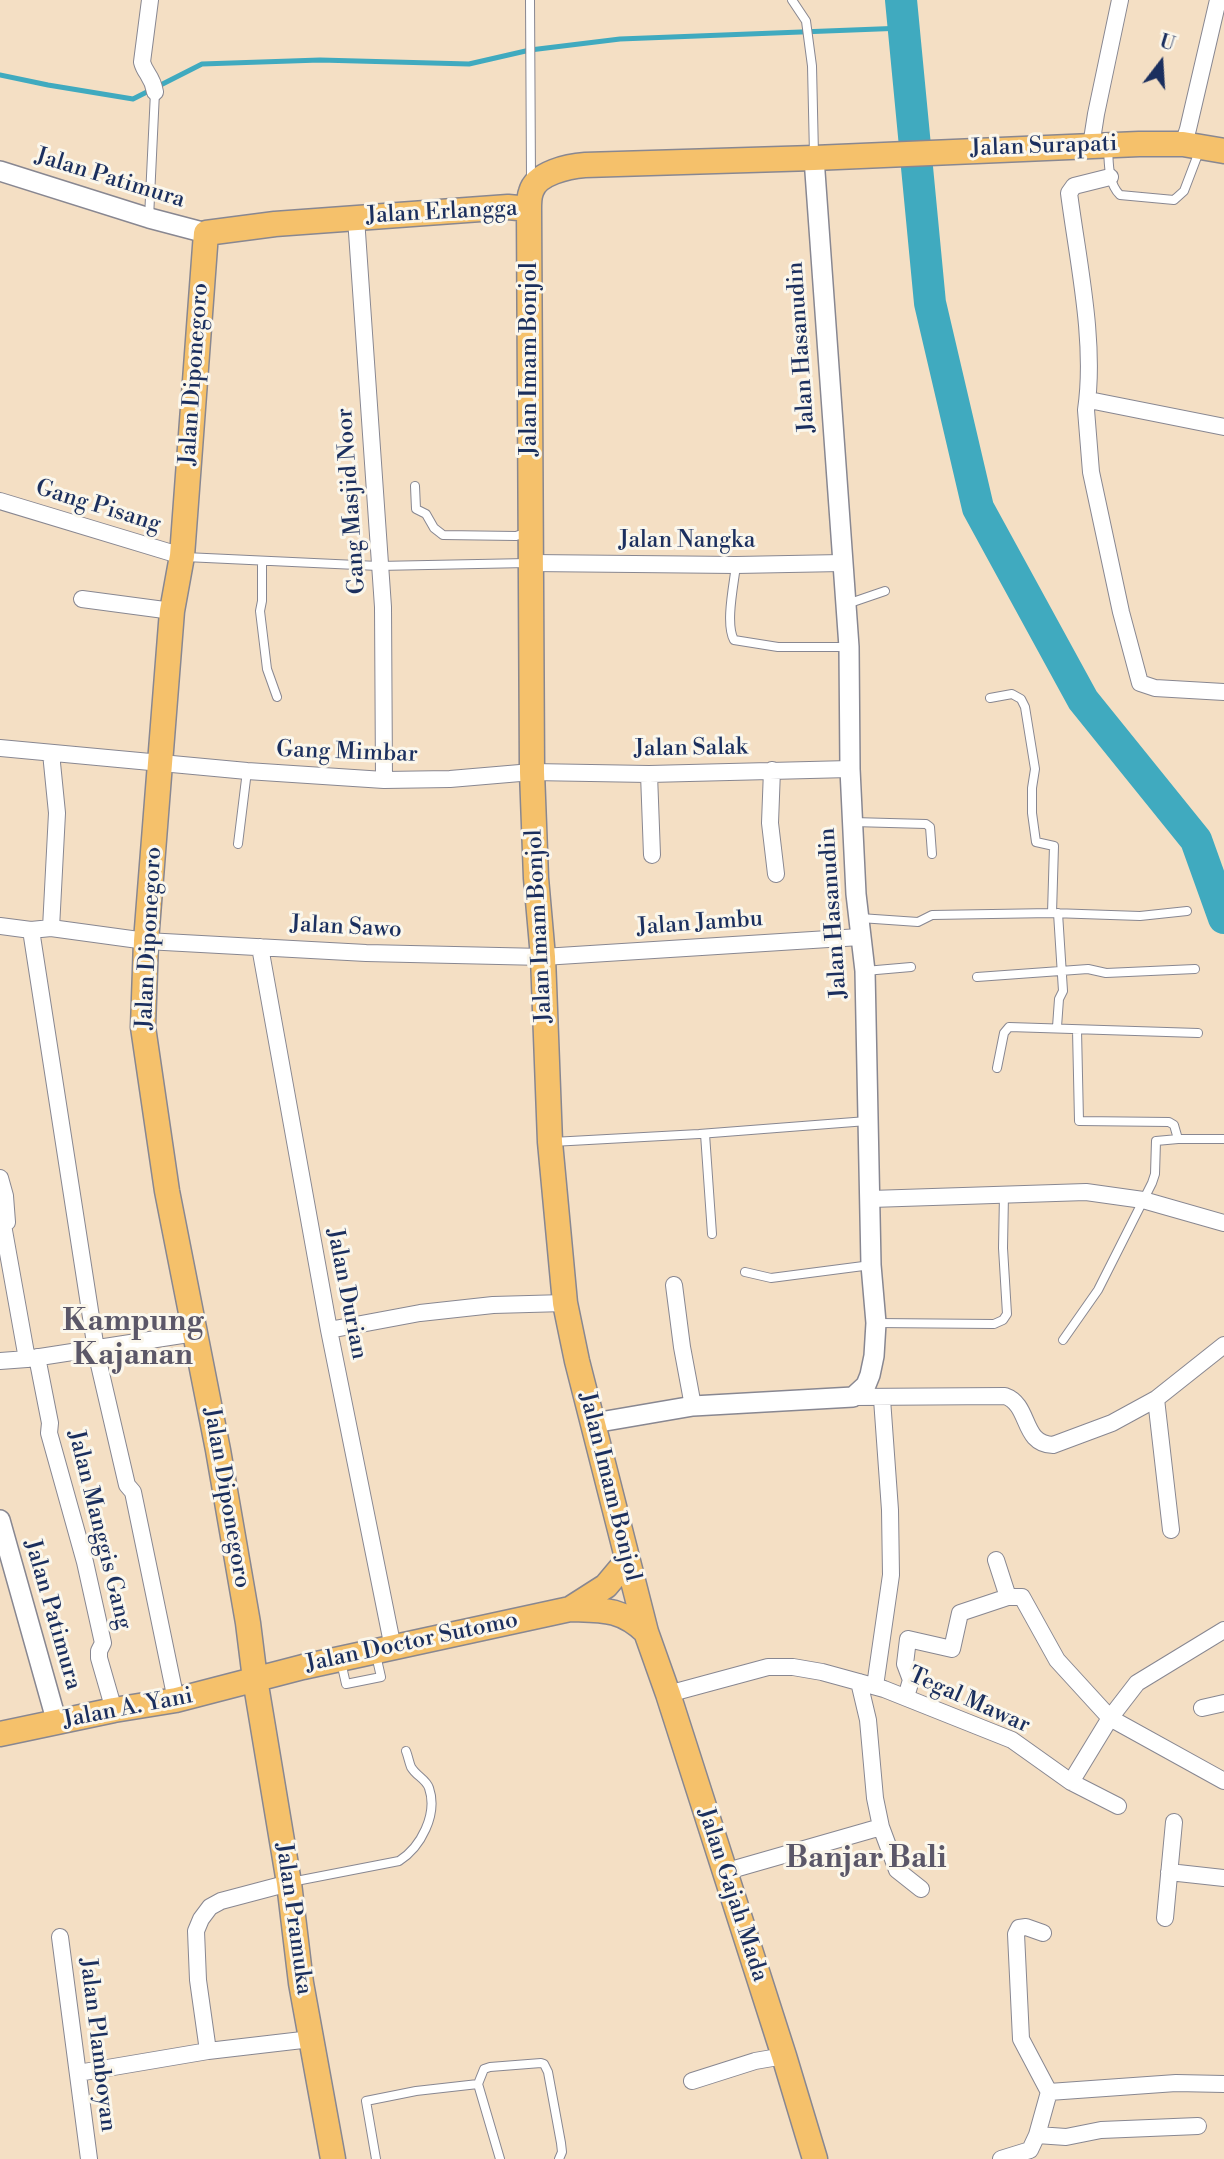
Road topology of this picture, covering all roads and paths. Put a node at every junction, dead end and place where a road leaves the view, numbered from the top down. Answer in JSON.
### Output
{"nodes":[{"id":1,"x":150,"y":0,"type":"edge"},
{"id":2,"x":530,"y":0,"type":"edge"},
{"id":3,"x":792,"y":0,"type":"edge"},
{"id":4,"x":1120,"y":0,"type":"edge"},
{"id":5,"x":1218,"y":0,"type":"edge"},
{"id":6,"x":154,"y":87,"type":"joint"},
{"id":7,"x":1099,"y":146,"type":"junction"},
{"id":8,"x":1202,"y":148,"type":"edge"},
{"id":9,"x":864,"y":155,"type":"joint"},
{"id":10,"x":814,"y":158,"type":"junction"},
{"id":11,"x":0,"y":171,"type":"edge"},
{"id":12,"x":1110,"y":177,"type":"junction"},
{"id":13,"x":530,"y":199,"type":"junction"},
{"id":14,"x":149,"y":218,"type":"junction"},
{"id":15,"x":356,"y":218,"type":"junction"},
{"id":16,"x":206,"y":233,"type":"junction"},
{"id":17,"x":1089,"y":400,"type":"junction"},
{"id":18,"x":1224,"y":427,"type":"edge"},
{"id":19,"x":415,"y":486,"type":"dead end"},
{"id":20,"x":0,"y":500,"type":"edge"},
{"id":21,"x":530,"y":531,"type":"junction"},
{"id":22,"x":182,"y":556,"type":"junction"},
{"id":23,"x":262,"y":561,"type":"junction"},
{"id":24,"x":531,"y":563,"type":"junction"},
{"id":25,"x":842,"y":563,"type":"junction"},
{"id":26,"x":736,"y":565,"type":"junction"},
{"id":27,"x":378,"y":566,"type":"junction"},
{"id":28,"x":885,"y":591,"type":"dead end"},
{"id":29,"x":82,"y":599,"type":"dead end"},
{"id":30,"x":844,"y":606,"type":"junction"},
{"id":31,"x":172,"y":611,"type":"junction"},
{"id":32,"x":849,"y":647,"type":"junction"},
{"id":33,"x":1224,"y":692,"type":"edge"},
{"id":34,"x":276,"y":697,"type":"dead end"},
{"id":35,"x":990,"y":698,"type":"dead end"},
{"id":36,"x":0,"y":748,"type":"edge"},
{"id":37,"x":51,"y":752,"type":"junction"},
{"id":38,"x":160,"y":763,"type":"junction"},
{"id":39,"x":850,"y":769,"type":"junction"},
{"id":40,"x":772,"y":770,"type":"junction"},
{"id":41,"x":247,"y":771,"type":"junction"},
{"id":42,"x":532,"y":772,"type":"junction"},
{"id":43,"x":649,"y":774,"type":"junction"},
{"id":44,"x":384,"y":780,"type":"junction"},
{"id":45,"x":853,"y":822,"type":"junction"},
{"id":46,"x":238,"y":844,"type":"dead end"},
{"id":47,"x":932,"y":854,"type":"dead end"},
{"id":48,"x":652,"y":855,"type":"dead end"},
{"id":49,"x":776,"y":874,"type":"dead end"},
{"id":50,"x":1187,"y":911,"type":"dead end"},
{"id":51,"x":1055,"y":913,"type":"junction"},
{"id":52,"x":0,"y":926,"type":"edge"},
{"id":53,"x":859,"y":927,"type":"junction"},
{"id":54,"x":51,"y":928,"type":"junction"},
{"id":55,"x":31,"y":930,"type":"junction"},
{"id":56,"x":146,"y":941,"type":"junction"},
{"id":57,"x":260,"y":947,"type":"junction"},
{"id":58,"x":544,"y":957,"type":"junction"},
{"id":59,"x":911,"y":967,"type":"dead end"},
{"id":60,"x":1195,"y":969,"type":"dead end"},
{"id":61,"x":864,"y":971,"type":"junction"},
{"id":62,"x":1062,"y":972,"type":"junction"},
{"id":63,"x":977,"y":977,"type":"dead end"},
{"id":64,"x":1058,"y":1027,"type":"junction"},
{"id":65,"x":1077,"y":1030,"type":"junction"},
{"id":66,"x":1198,"y":1032,"type":"dead end"},
{"id":67,"x":997,"y":1068,"type":"dead end"},
{"id":68,"x":867,"y":1121,"type":"junction"},
{"id":69,"x":705,"y":1134,"type":"junction"},
{"id":70,"x":1178,"y":1139,"type":"junction"},
{"id":71,"x":1224,"y":1139,"type":"edge"},
{"id":72,"x":550,"y":1142,"type":"junction"},
{"id":73,"x":0,"y":1178,"type":"edge"},
{"id":74,"x":1004,"y":1194,"type":"junction"},
{"id":75,"x":871,"y":1199,"type":"junction"},
{"id":76,"x":1143,"y":1200,"type":"junction"},
{"id":77,"x":1224,"y":1223,"type":"edge"},
{"id":78,"x":712,"y":1234,"type":"dead end"},
{"id":79,"x":871,"y":1265,"type":"junction"},
{"id":80,"x":745,"y":1272,"type":"dead end"},
{"id":81,"x":674,"y":1285,"type":"dead end"},
{"id":82,"x":565,"y":1303,"type":"junction"},
{"id":83,"x":876,"y":1323,"type":"junction"},
{"id":84,"x":329,"y":1330,"type":"junction"},
{"id":85,"x":195,"y":1333,"type":"junction"},
{"id":86,"x":1063,"y":1340,"type":"dead end"},
{"id":87,"x":1224,"y":1345,"type":"edge"},
{"id":88,"x":96,"y":1349,"type":"junction"},
{"id":89,"x":32,"y":1358,"type":"junction"},
{"id":90,"x":0,"y":1361,"type":"edge"},
{"id":91,"x":853,"y":1397,"type":"junction"},
{"id":92,"x":882,"y":1399,"type":"junction"},
{"id":93,"x":1156,"y":1399,"type":"junction"},
{"id":94,"x":693,"y":1406,"type":"junction"},
{"id":95,"x":594,"y":1423,"type":"junction"},
{"id":96,"x":0,"y":1520,"type":"edge"},
{"id":97,"x":1171,"y":1530,"type":"dead end"},
{"id":98,"x":996,"y":1560,"type":"dead end"},
{"id":99,"x":627,"y":1561,"type":"junction"},
{"id":100,"x":1008,"y":1597,"type":"junction"},
{"id":101,"x":570,"y":1609,"type":"junction"},
{"id":102,"x":1224,"y":1630,"type":"edge"},
{"id":103,"x":646,"y":1632,"type":"junction"},
{"id":104,"x":384,"y":1650,"type":"junction"},
{"id":105,"x":255,"y":1679,"type":"junction"},
{"id":106,"x":867,"y":1684,"type":"junction"},
{"id":107,"x":668,"y":1694,"type":"junction"},
{"id":108,"x":906,"y":1697,"type":"junction"},
{"id":109,"x":177,"y":1700,"type":"junction"},
{"id":110,"x":1224,"y":1703,"type":"edge"},
{"id":111,"x":1202,"y":1708,"type":"dead end"},
{"id":112,"x":114,"y":1710,"type":"junction"},
{"id":113,"x":1110,"y":1718,"type":"junction"},
{"id":114,"x":57,"y":1723,"type":"junction"},
{"id":115,"x":0,"y":1734,"type":"edge"},
{"id":116,"x":406,"y":1751,"type":"dead end"},
{"id":117,"x":1224,"y":1781,"type":"edge"},
{"id":118,"x":1071,"y":1782,"type":"junction"},
{"id":119,"x":1118,"y":1806,"type":"dead end"},
{"id":120,"x":1174,"y":1822,"type":"dead end"},
{"id":121,"x":881,"y":1827,"type":"junction"},
{"id":122,"x":724,"y":1872,"type":"junction"},
{"id":123,"x":1169,"y":1872,"type":"junction"},
{"id":124,"x":1224,"y":1878,"type":"edge"},
{"id":125,"x":289,"y":1883,"type":"junction"},
{"id":126,"x":921,"y":1889,"type":"dead end"},
{"id":127,"x":1165,"y":1918,"type":"dead end"},
{"id":128,"x":1043,"y":1933,"type":"dead end"},
{"id":129,"x":60,"y":1937,"type":"dead end"},
{"id":130,"x":310,"y":2039,"type":"junction"},
{"id":131,"x":208,"y":2051,"type":"junction"},
{"id":132,"x":784,"y":2056,"type":"junction"},
{"id":133,"x":78,"y":2073,"type":"junction"},
{"id":134,"x":692,"y":2081,"type":"dead end"},
{"id":135,"x":478,"y":2084,"type":"junction"},
{"id":136,"x":1224,"y":2084,"type":"edge"},
{"id":137,"x":1049,"y":2092,"type":"junction"},
{"id":138,"x":1198,"y":2126,"type":"dead end"},
{"id":139,"x":1033,"y":2148,"type":"edge"},
{"id":140,"x":89,"y":2159,"type":"edge"},
{"id":141,"x":333,"y":2159,"type":"edge"},
{"id":142,"x":376,"y":2159,"type":"edge"},
{"id":143,"x":500,"y":2159,"type":"edge"},
{"id":144,"x":559,"y":2159,"type":"edge"},
{"id":145,"x":814,"y":2159,"type":"edge"},
{"id":146,"x":1001,"y":2159,"type":"edge"}],
"edges":[{"from":1,"to":6,"type":"street"},
{"from":2,"to":13,"type":"lane"},
{"from":3,"to":10,"type":"lane"},
{"from":4,"to":7,"type":"street"},
{"from":5,"to":8,"type":"street"},
{"from":6,"to":14,"type":"lane"},
{"from":7,"to":8,"type":"highway","name":"Jalan Surapati"},
{"from":7,"to":9,"type":"highway","name":"Jalan Surapati"},
{"from":7,"to":12,"type":"lane"},
{"from":8,"to":12,"type":"lane"},
{"from":9,"to":10,"type":"highway","name":"Jalan Erlangga"},
{"from":10,"to":13,"type":"highway","name":"Jalan Erlangga"},
{"from":10,"to":25,"type":"street","name":"Jalan Hasanudin"},
{"from":11,"to":14,"type":"street","name":"Jalan Patimura"},
{"from":12,"to":17,"type":"street"},
{"from":13,"to":15,"type":"highway","name":"Jalan Erlangga"},
{"from":13,"to":21,"type":"highway","name":"Jalan Imam Bonjol"},
{"from":14,"to":16,"type":"street","name":"Jalan Patimura"},
{"from":15,"to":16,"type":"highway","name":"Jalan Erlangga"},
{"from":15,"to":27,"type":"street","name":"Gang Masjid Noor"},
{"from":16,"to":22,"type":"highway","name":"Jalan Diponegoro"},
{"from":17,"to":18,"type":"street"},
{"from":17,"to":33,"type":"street"},
{"from":19,"to":21,"type":"lane"},
{"from":20,"to":22,"type":"street","name":"Gang Pisang"},
{"from":21,"to":24,"type":"highway","name":"Jalan Imam Bonjol"},
{"from":22,"to":23,"type":"lane"},
{"from":22,"to":31,"type":"highway","name":"Jalan Diponegoro"},
{"from":23,"to":27,"type":"lane"},
{"from":23,"to":34,"type":"lane"},
{"from":24,"to":26,"type":"street","name":"Jalan Nangka"},
{"from":24,"to":27,"type":"lane"},
{"from":24,"to":42,"type":"highway","name":"Jalan Imam Bonjol"},
{"from":25,"to":26,"type":"street","name":"Jalan Nangka"},
{"from":25,"to":30,"type":"street","name":"Jalan Hasanudin"},
{"from":26,"to":32,"type":"lane"},
{"from":27,"to":44,"type":"street","name":"Gang Masjid Noor"},
{"from":28,"to":30,"type":"lane"},
{"from":29,"to":31,"type":"street"},
{"from":30,"to":32,"type":"street","name":"Jalan Hasanudin"},
{"from":31,"to":38,"type":"highway","name":"Jalan Diponegoro"},
{"from":32,"to":39,"type":"street","name":"Jalan Hasanudin"},
{"from":35,"to":51,"type":"lane"},
{"from":36,"to":37,"type":"street","name":"Gang Mimbar"},
{"from":37,"to":38,"type":"street","name":"Gang Mimbar"},
{"from":37,"to":54,"type":"street"},
{"from":38,"to":41,"type":"street","name":"Gang Mimbar"},
{"from":38,"to":56,"type":"highway","name":"Jalan Diponegoro"},
{"from":39,"to":40,"type":"street","name":"Jalan Salak"},
{"from":39,"to":45,"type":"street","name":"Jalan Hasanudin"},
{"from":40,"to":43,"type":"street","name":"Jalan Salak"},
{"from":40,"to":49,"type":"street"},
{"from":41,"to":44,"type":"street","name":"Gang Mimbar"},
{"from":41,"to":46,"type":"lane"},
{"from":42,"to":43,"type":"street","name":"Jalan Salak"},
{"from":42,"to":44,"type":"street","name":"Gang Mimbar"},
{"from":42,"to":58,"type":"highway","name":"Jalan Imam Bonjol"},
{"from":43,"to":48,"type":"street"},
{"from":45,"to":47,"type":"lane"},
{"from":45,"to":53,"type":"street","name":"Jalan Hasanudin"},
{"from":50,"to":51,"type":"lane"},
{"from":51,"to":53,"type":"lane"},
{"from":51,"to":62,"type":"lane"},
{"from":52,"to":55,"type":"street","name":"Jalan Sawo"},
{"from":53,"to":58,"type":"street","name":"Jalan Jambu"},
{"from":53,"to":61,"type":"street","name":"Jalan Hasanudin"},
{"from":54,"to":55,"type":"street","name":"Jalan Sawo"},
{"from":54,"to":56,"type":"street","name":"Jalan Sawo"},
{"from":55,"to":88,"type":"street"},
{"from":56,"to":57,"type":"street","name":"Jalan Sawo"},
{"from":56,"to":85,"type":"highway","name":"Jalan Diponegoro"},
{"from":57,"to":58,"type":"street","name":"Jalan Sawo"},
{"from":57,"to":84,"type":"street","name":"Jalan Durian"},
{"from":58,"to":72,"type":"highway","name":"Jalan Imam Bonjol"},
{"from":59,"to":61,"type":"lane"},
{"from":60,"to":62,"type":"lane"},
{"from":61,"to":68,"type":"street","name":"Jalan Hasanudin"},
{"from":62,"to":63,"type":"lane"},
{"from":62,"to":64,"type":"lane"},
{"from":64,"to":65,"type":"lane"},
{"from":64,"to":67,"type":"lane"},
{"from":65,"to":66,"type":"lane"},
{"from":65,"to":70,"type":"lane"},
{"from":68,"to":69,"type":"lane"},
{"from":68,"to":75,"type":"street","name":"Jalan Hasanudin"},
{"from":69,"to":72,"type":"lane"},
{"from":69,"to":78,"type":"lane"},
{"from":70,"to":71,"type":"lane"},
{"from":70,"to":76,"type":"lane"},
{"from":72,"to":82,"type":"highway","name":"Jalan Imam Bonjol"},
{"from":73,"to":89,"type":"street","name":"Jalan Manggis Gang"},
{"from":74,"to":75,"type":"street"},
{"from":74,"to":76,"type":"street"},
{"from":74,"to":83,"type":"lane"},
{"from":75,"to":79,"type":"street","name":"Jalan Hasanudin"},
{"from":76,"to":77,"type":"street"},
{"from":76,"to":86,"type":"lane"},
{"from":79,"to":80,"type":"lane"},
{"from":79,"to":83,"type":"street","name":"Jalan Hasanudin"},
{"from":81,"to":94,"type":"street"},
{"from":82,"to":84,"type":"street"},
{"from":82,"to":95,"type":"highway","name":"Jalan Imam Bonjol"},
{"from":83,"to":91,"type":"street","name":"Jalan Hasanudin"},
{"from":84,"to":104,"type":"street","name":"Jalan Durian"},
{"from":85,"to":88,"type":"street"},
{"from":85,"to":105,"type":"highway","name":"Jalan Diponegoro"},
{"from":87,"to":93,"type":"street"},
{"from":88,"to":89,"type":"street"},
{"from":88,"to":109,"type":"street"},
{"from":89,"to":90,"type":"street"},
{"from":89,"to":112,"type":"street","name":"Jalan Manggis Gang"},
{"from":91,"to":92,"type":"street"},
{"from":91,"to":94,"type":"street"},
{"from":92,"to":93,"type":"street"},
{"from":92,"to":106,"type":"street"},
{"from":93,"to":97,"type":"street"},
{"from":94,"to":95,"type":"street"},
{"from":95,"to":99,"type":"highway","name":"Jalan Imam Bonjol"},
{"from":96,"to":114,"type":"street","name":"Jalan Patimura"},
{"from":98,"to":100,"type":"street"},
{"from":99,"to":101,"type":"highway","name":"Jalan Doctor Sutomo"},
{"from":99,"to":103,"type":"highway","name":"Jalan Imam Bonjol"},
{"from":100,"to":108,"type":"street"},
{"from":100,"to":113,"type":"street"},
{"from":101,"to":103,"type":"highway","name":"Jalan Doctor Sutomo"},
{"from":101,"to":104,"type":"highway","name":"Jalan Doctor Sutomo"},
{"from":102,"to":113,"type":"street"},
{"from":103,"to":107,"type":"highway","name":"Jalan Gajah Mada"},
{"from":104,"to":105,"type":"highway","name":"Jalan Doctor Sutomo"},
{"from":105,"to":109,"type":"highway","name":"Jalan A. Yani"},
{"from":105,"to":125,"type":"highway","name":"Jalan Pramuka"},
{"from":106,"to":107,"type":"street","name":"Tegal Mawar"},
{"from":106,"to":108,"type":"street","name":"Tegal Mawar"},
{"from":106,"to":121,"type":"street"},
{"from":107,"to":122,"type":"highway","name":"Jalan Gajah Mada"},
{"from":108,"to":118,"type":"street","name":"Tegal Mawar"},
{"from":109,"to":112,"type":"highway","name":"Jalan A. Yani"},
{"from":110,"to":111,"type":"street"},
{"from":112,"to":114,"type":"highway","name":"Jalan A. Yani"},
{"from":113,"to":117,"type":"street"},
{"from":113,"to":118,"type":"street"},
{"from":114,"to":115,"type":"highway","name":"Jalan A. Yani"},
{"from":116,"to":125,"type":"lane"},
{"from":118,"to":119,"type":"street","name":"Tegal Mawar"},
{"from":120,"to":123,"type":"street"},
{"from":121,"to":122,"type":"street"},
{"from":121,"to":126,"type":"street"},
{"from":122,"to":132,"type":"highway","name":"Jalan Gajah Mada"},
{"from":123,"to":124,"type":"street"},
{"from":123,"to":127,"type":"street"},
{"from":125,"to":130,"type":"highway","name":"Jalan Pramuka"},
{"from":125,"to":131,"type":"street"},
{"from":128,"to":137,"type":"street"},
{"from":129,"to":133,"type":"street","name":"Jalan Plamboyan"},
{"from":130,"to":131,"type":"street"},
{"from":130,"to":141,"type":"highway","name":"Jalan Pramuka"},
{"from":131,"to":133,"type":"street"},
{"from":132,"to":134,"type":"street"},
{"from":132,"to":145,"type":"highway","name":"Jalan Gajah Mada"},
{"from":133,"to":140,"type":"street","name":"Jalan Plamboyan"},
{"from":135,"to":142,"type":"lane"},
{"from":135,"to":143,"type":"lane"},
{"from":135,"to":144,"type":"lane"},
{"from":136,"to":137,"type":"street"},
{"from":137,"to":139,"type":"street"},
{"from":138,"to":139,"type":"street"},
{"from":139,"to":146,"type":"street"}]}
